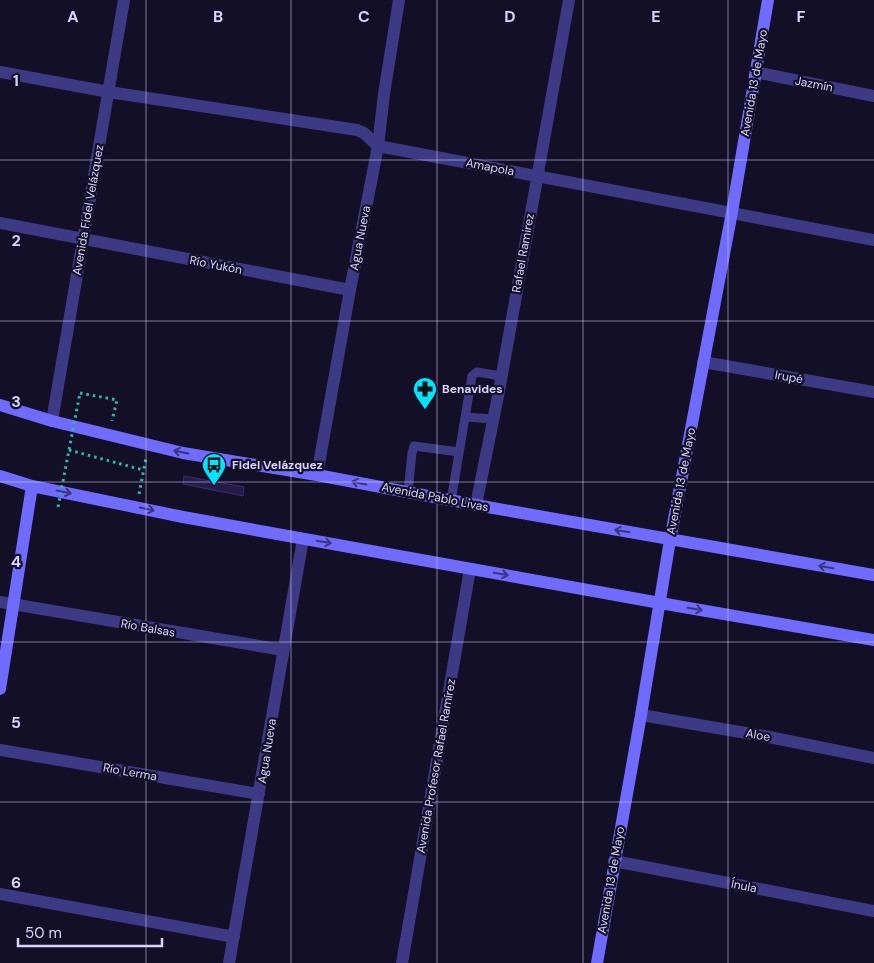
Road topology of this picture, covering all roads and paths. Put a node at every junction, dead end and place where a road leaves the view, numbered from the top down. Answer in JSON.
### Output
{"nodes":[{"id":1,"x":124,"y":0,"type":"edge"},
{"id":2,"x":399,"y":0,"type":"edge"},
{"id":3,"x":569,"y":0,"type":"edge"},
{"id":4,"x":768,"y":0,"type":"edge"},
{"id":5,"x":0,"y":72,"type":"edge"},
{"id":6,"x":755,"y":72,"type":"junction"},
{"id":7,"x":109,"y":92,"type":"junction"},
{"id":8,"x":874,"y":96,"type":"edge"},
{"id":9,"x":378,"y":146,"type":"junction"},
{"id":10,"x":536,"y":176,"type":"junction"},
{"id":11,"x":732,"y":212,"type":"junction"},
{"id":12,"x":0,"y":223,"type":"edge"},
{"id":13,"x":82,"y":240,"type":"junction"},
{"id":14,"x":874,"y":240,"type":"edge"},
{"id":15,"x":350,"y":290,"type":"junction"},
{"id":16,"x":703,"y":362,"type":"junction"},
{"id":17,"x":501,"y":376,"type":"junction"},
{"id":18,"x":874,"y":392,"type":"edge"},
{"id":19,"x":117,"y":400,"type":"dead end"},
{"id":20,"x":0,"y":405,"type":"edge"},
{"id":21,"x":466,"y":417,"type":"junction"},
{"id":22,"x":493,"y":419,"type":"junction"},
{"id":23,"x":52,"y":421,"type":"junction"},
{"id":24,"x":69,"y":450,"type":"junction"},
{"id":25,"x":459,"y":452,"type":"junction"},
{"id":26,"x":317,"y":475,"type":"junction"},
{"id":27,"x":0,"y":476,"type":"edge"},
{"id":28,"x":32,"y":486,"type":"junction"},
{"id":29,"x":408,"y":492,"type":"junction"},
{"id":30,"x":451,"y":500,"type":"junction"},
{"id":31,"x":476,"y":505,"type":"junction"},
{"id":32,"x":58,"y":507,"type":"dead end"},
{"id":33,"x":136,"y":507,"type":"junction"},
{"id":34,"x":303,"y":539,"type":"junction"},
{"id":35,"x":670,"y":540,"type":"junction"},
{"id":36,"x":470,"y":569,"type":"junction"},
{"id":37,"x":874,"y":575,"type":"edge"},
{"id":38,"x":0,"y":602,"type":"edge"},
{"id":39,"x":660,"y":603,"type":"junction"},
{"id":40,"x":14,"y":604,"type":"junction"},
{"id":41,"x":874,"y":640,"type":"edge"},
{"id":42,"x":283,"y":650,"type":"junction"},
{"id":43,"x":0,"y":689,"type":"edge"},
{"id":44,"x":641,"y":715,"type":"junction"},
{"id":45,"x":0,"y":750,"type":"edge"},
{"id":46,"x":874,"y":758,"type":"edge"},
{"id":47,"x":260,"y":794,"type":"junction"},
{"id":48,"x":614,"y":860,"type":"junction"},
{"id":49,"x":0,"y":894,"type":"edge"},
{"id":50,"x":874,"y":911,"type":"edge"},
{"id":51,"x":234,"y":937,"type":"junction"},
{"id":52,"x":229,"y":963,"type":"edge"},
{"id":53,"x":402,"y":963,"type":"edge"},
{"id":54,"x":597,"y":963,"type":"edge"}],
"edges":[{"from":1,"to":7,"type":"street","name":"Avenida Fidel Velázquez"},
{"from":2,"to":9,"type":"street","name":"Agua Nueva"},
{"from":3,"to":10,"type":"street","name":"Rafael Ramirez"},
{"from":4,"to":6,"type":"main road","name":"Avenida 13 de Mayo"},
{"from":5,"to":7,"type":"street","name":"Amapola"},
{"from":6,"to":8,"type":"street","name":"Jazmín"},
{"from":6,"to":11,"type":"main road","name":"Avenida 13 de Mayo"},
{"from":7,"to":9,"type":"street","name":"Amapola"},
{"from":7,"to":13,"type":"street","name":"Avenida Fidel Velázquez"},
{"from":9,"to":10,"type":"street","name":"Amapola"},
{"from":9,"to":15,"type":"street","name":"Agua Nueva"},
{"from":10,"to":11,"type":"street","name":"Amapola"},
{"from":10,"to":17,"type":"street","name":"Rafael Ramirez"},
{"from":11,"to":14,"type":"street","name":"Amapola"},
{"from":11,"to":16,"type":"main road","name":"Avenida 13 de Mayo"},
{"from":12,"to":13,"type":"street","name":"Río Yukón"},
{"from":13,"to":15,"type":"street","name":"Río Yukón"},
{"from":13,"to":23,"type":"street","name":"Avenida Fidel Velázquez"},
{"from":15,"to":26,"type":"street","name":"Agua Nueva"},
{"from":16,"to":18,"type":"street","name":"Irupé"},
{"from":16,"to":35,"type":"main road","name":"Avenida 13 de Mayo"},
{"from":17,"to":21,"type":"lane"},
{"from":17,"to":22,"type":"street","name":"Rafael Ramirez"},
{"from":19,"to":24,"type":"path","bridge":true},
{"from":20,"to":23,"type":"main road","name":"Avenida Pablo Livas"},
{"from":21,"to":22,"type":"lane"},
{"from":21,"to":25,"type":"lane"},
{"from":22,"to":31,"type":"street","name":"Rafael Ramirez"},
{"from":26,"to":23,"type":"main road","name":"Avenida Pablo Livas","one_way":true},
{"from":24,"to":32,"type":"path","bridge":true},
{"from":24,"to":33,"type":"path"},
{"from":25,"to":29,"type":"lane"},
{"from":25,"to":30,"type":"lane"},
{"from":29,"to":26,"type":"main road","name":"Avenida Pablo Livas","one_way":true},
{"from":27,"to":28,"type":"main road"},
{"from":28,"to":33,"type":"main road","one_way":true},
{"from":28,"to":40,"type":"main road"},
{"from":29,"to":30,"type":"main road","name":"Avenida Pablo Livas"},
{"from":30,"to":31,"type":"main road","name":"Avenida Pablo Livas"},
{"from":35,"to":31,"type":"main road","name":"Avenida Pablo Livas","one_way":true},
{"from":33,"to":34,"type":"main road","one_way":true},
{"from":34,"to":36,"type":"main road","one_way":true},
{"from":34,"to":42,"type":"street","name":"Agua Nueva"},
{"from":37,"to":35,"type":"main road","name":"Avenida Pablo Livas","one_way":true},
{"from":35,"to":39,"type":"main road","name":"Avenida 13 de Mayo"},
{"from":36,"to":39,"type":"main road","one_way":true},
{"from":36,"to":53,"type":"street","name":"Avenida Profesor Rafael Ramírez"},
{"from":38,"to":40,"type":"street","name":"Río Balsas"},
{"from":39,"to":41,"type":"main road","one_way":true},
{"from":39,"to":44,"type":"main road","name":"Avenida 13 de Mayo"},
{"from":40,"to":42,"type":"street","name":"Río Balsas"},
{"from":40,"to":43,"type":"main road"},
{"from":42,"to":47,"type":"street","name":"Agua Nueva"},
{"from":44,"to":46,"type":"street","name":"Aloe"},
{"from":44,"to":48,"type":"main road","name":"Avenida 13 de Mayo"},
{"from":45,"to":47,"type":"street","name":"Río Lerma"},
{"from":47,"to":51,"type":"street","name":"Agua Nueva"},
{"from":48,"to":50,"type":"street","name":"Ínula"},
{"from":48,"to":54,"type":"main road","name":"Avenida 13 de Mayo"},
{"from":49,"to":51,"type":"street"},
{"from":51,"to":52,"type":"street","name":"Agua Nueva"}]}
